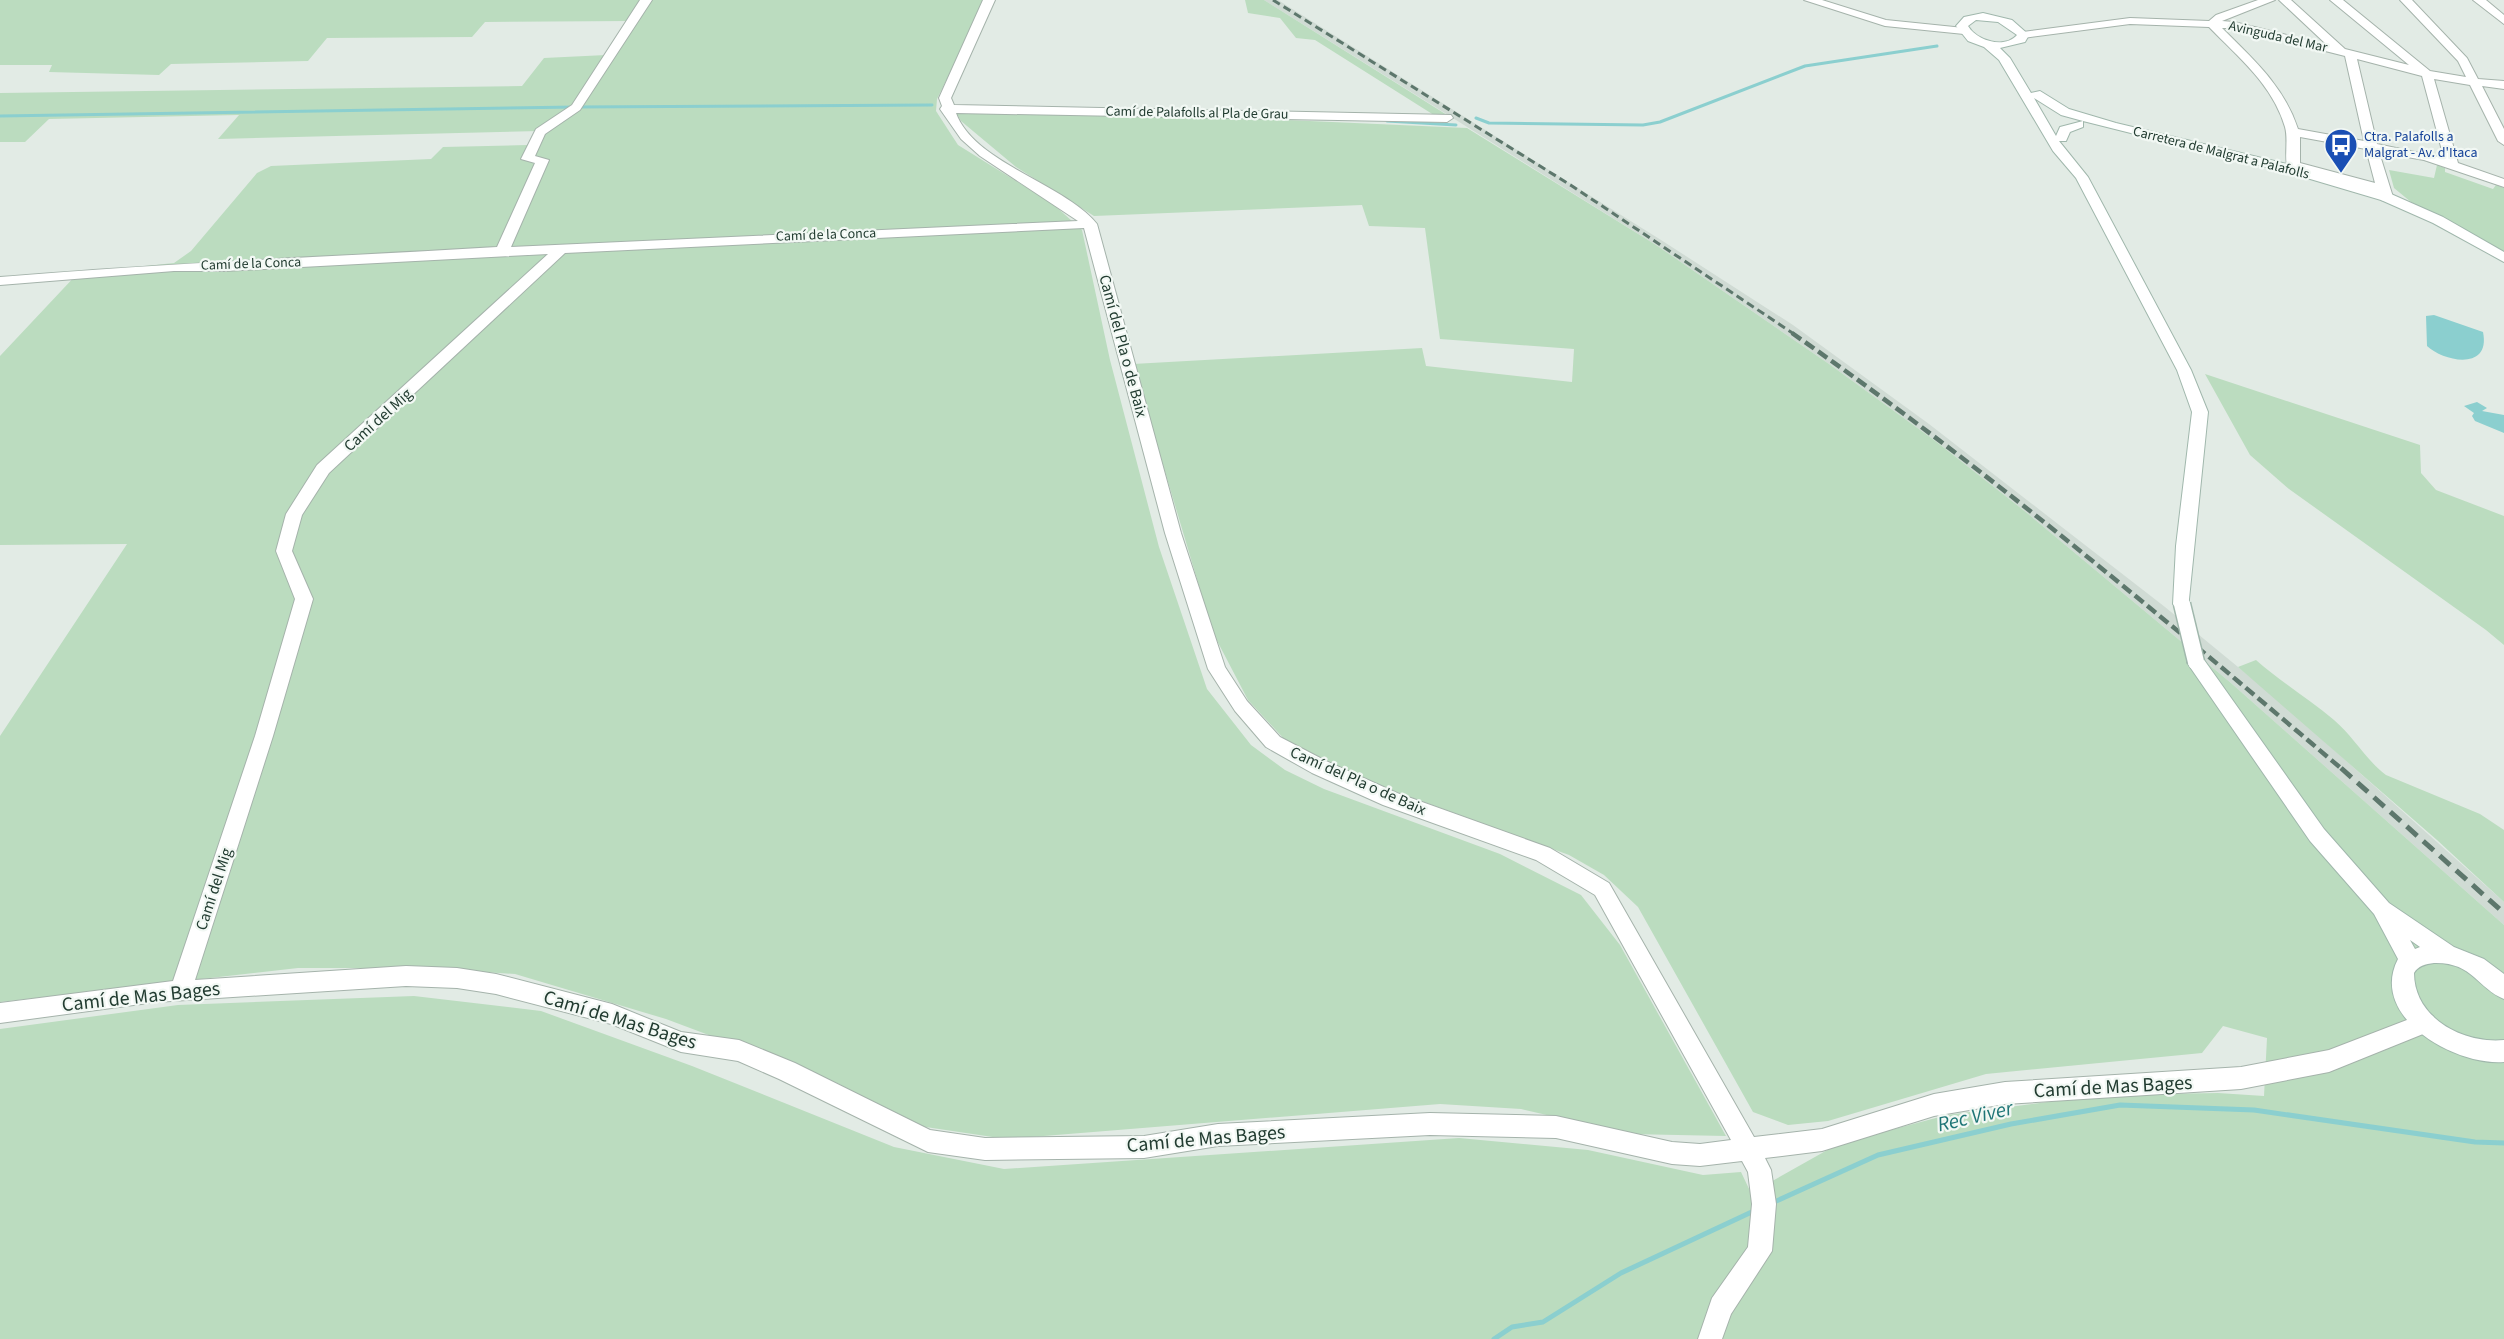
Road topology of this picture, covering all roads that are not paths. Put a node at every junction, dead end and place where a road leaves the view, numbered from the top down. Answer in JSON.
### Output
{"nodes":[{"id":1,"x":646,"y":0,"type":"edge"},
{"id":2,"x":989,"y":0,"type":"edge"},
{"id":3,"x":1810,"y":0,"type":"edge"},
{"id":4,"x":2269,"y":0,"type":"edge"},
{"id":5,"x":2285,"y":0,"type":"edge"},
{"id":6,"x":2336,"y":0,"type":"edge"},
{"id":7,"x":2406,"y":0,"type":"edge"},
{"id":8,"x":2479,"y":0,"type":"edge"},
{"id":9,"x":2504,"y":21,"type":"edge"},
{"id":10,"x":2212,"y":24,"type":"junction"},
{"id":11,"x":1964,"y":31,"type":"junction"},
{"id":12,"x":2021,"y":31,"type":"junction"},
{"id":13,"x":1988,"y":44,"type":"junction"},
{"id":14,"x":2013,"y":44,"type":"junction"},
{"id":15,"x":2346,"y":53,"type":"junction"},
{"id":16,"x":2427,"y":74,"type":"junction"},
{"id":17,"x":2476,"y":83,"type":"junction"},
{"id":18,"x":2504,"y":85,"type":"edge"},
{"id":19,"x":2022,"y":88,"type":"junction"},
{"id":20,"x":2036,"y":94,"type":"junction"},
{"id":21,"x":946,"y":109,"type":"junction"},
{"id":22,"x":2065,"y":112,"type":"junction"},
{"id":23,"x":2050,"y":117,"type":"junction"},
{"id":24,"x":1447,"y":118,"type":"dead end"},
{"id":25,"x":2079,"y":124,"type":"junction"},
{"id":26,"x":2112,"y":126,"type":"junction"},
{"id":27,"x":2292,"y":132,"type":"junction"},
{"id":28,"x":2504,"y":141,"type":"edge"},
{"id":29,"x":2060,"y":143,"type":"junction"},
{"id":30,"x":2371,"y":146,"type":"junction"},
{"id":31,"x":2452,"y":166,"type":"junction"},
{"id":32,"x":2294,"y":168,"type":"junction"},
{"id":33,"x":2504,"y":183,"type":"edge"},
{"id":34,"x":2385,"y":193,"type":"junction"},
{"id":35,"x":1090,"y":224,"type":"junction"},
{"id":36,"x":561,"y":249,"type":"junction"},
{"id":37,"x":502,"y":251,"type":"junction"},
{"id":38,"x":2504,"y":258,"type":"edge"},
{"id":39,"x":0,"y":281,"type":"edge"},
{"id":40,"x":2381,"y":908,"type":"junction"},
{"id":41,"x":2449,"y":955,"type":"junction"},
{"id":42,"x":2410,"y":960,"type":"junction"},
{"id":43,"x":2504,"y":988,"type":"edge"},
{"id":44,"x":181,"y":990,"type":"junction"},
{"id":45,"x":0,"y":1013,"type":"edge"},
{"id":46,"x":2425,"y":1023,"type":"junction"},
{"id":47,"x":2501,"y":1054,"type":"edge"},
{"id":48,"x":1754,"y":1160,"type":"junction"},
{"id":49,"x":1710,"y":1339,"type":"edge"}],
"edges":[{"from":1,"to":37,"type":"street"},
{"from":2,"to":21,"type":"street"},
{"from":3,"to":11,"type":"street"},
{"from":4,"to":10,"type":"street"},
{"from":5,"to":15,"type":"street"},
{"from":6,"to":16,"type":"street"},
{"from":7,"to":17,"type":"street"},
{"from":8,"to":9,"type":"street"},
{"from":10,"to":12,"type":"street","name":"Avinguda del Mar"},
{"from":10,"to":15,"type":"street","name":"Avinguda del Mar"},
{"from":10,"to":27,"type":"street"},
{"from":11,"to":12,"type":"street"},
{"from":11,"to":13,"type":"street"},
{"from":12,"to":14,"type":"street"},
{"from":13,"to":14,"type":"street"},
{"from":13,"to":19,"type":"street"},
{"from":14,"to":20,"type":"street"},
{"from":15,"to":16,"type":"street","name":"Avinguda del Mar"},
{"from":15,"to":30,"type":"street"},
{"from":16,"to":17,"type":"street","name":"Avinguda del Mar"},
{"from":16,"to":31,"type":"street"},
{"from":17,"to":18,"type":"street","name":"Avinguda del Mar"},
{"from":17,"to":28,"type":"street"},
{"from":19,"to":23,"type":"street"},
{"from":19,"to":29,"type":"street"},
{"from":20,"to":22,"type":"street","name":"Carretera de Malgrat a Palafolls"},
{"from":20,"to":23,"type":"street"},
{"from":21,"to":24,"type":"street","name":"Camí de Palafolls al Pla de Grau"},
{"from":21,"to":35,"type":"street"},
{"from":22,"to":23,"type":"street"},
{"from":22,"to":26,"type":"street","name":"Carretera de Malgrat a Palafolls"},
{"from":23,"to":25,"type":"street"},
{"from":23,"to":29,"type":"street"},
{"from":25,"to":26,"type":"street"},
{"from":25,"to":29,"type":"street"},
{"from":26,"to":32,"type":"street","name":"Carretera de Malgrat a Palafolls"},
{"from":27,"to":30,"type":"street"},
{"from":27,"to":32,"type":"street"},
{"from":29,"to":40,"type":"street","bridge":true},
{"from":30,"to":31,"type":"street"},
{"from":30,"to":34,"type":"street"},
{"from":31,"to":33,"type":"street"},
{"from":32,"to":34,"type":"street","name":"Carretera de Malgrat a Palafolls"},
{"from":34,"to":38,"type":"street","name":"Carretera de Malgrat a Palafolls"},
{"from":35,"to":36,"type":"street","name":"Camí de la Conca"},
{"from":35,"to":48,"type":"street","name":"Camí del Pla o de Baix"},
{"from":36,"to":37,"type":"street"},
{"from":36,"to":44,"type":"street","name":"Camí del Mig"},
{"from":37,"to":39,"type":"street","name":"Camí de la Conca"},
{"from":40,"to":41,"type":"street"},
{"from":40,"to":42,"type":"street"},
{"from":41,"to":42,"type":"street"},
{"from":41,"to":43,"type":"street"},
{"from":42,"to":46,"type":"street"},
{"from":44,"to":45,"type":"street","name":"Camí de Mas Bages"},
{"from":44,"to":48,"type":"street","name":"Camí de Mas Bages"},
{"from":46,"to":47,"type":"street"},
{"from":46,"to":48,"type":"street","name":"Camí de Mas Bages"},
{"from":48,"to":49,"type":"street","name":"Camí del Pla o de Baix"}]}
